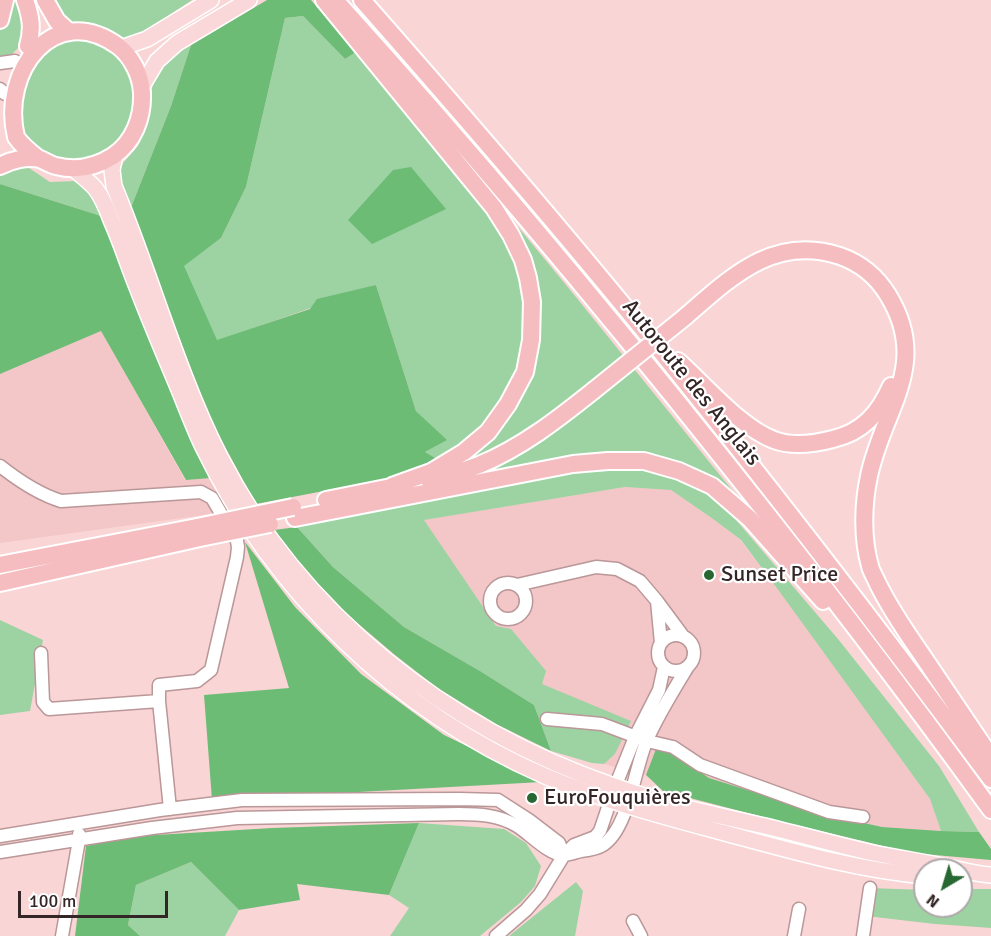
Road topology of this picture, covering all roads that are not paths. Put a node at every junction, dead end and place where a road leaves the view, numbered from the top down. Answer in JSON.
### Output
{"nodes":[{"id":1,"x":5,"y":0,"type":"edge"},
{"id":2,"x":25,"y":0,"type":"edge"},
{"id":3,"x":45,"y":0,"type":"edge"},
{"id":4,"x":211,"y":0,"type":"edge"},
{"id":5,"x":249,"y":0,"type":"edge"},
{"id":6,"x":324,"y":0,"type":"edge"},
{"id":7,"x":335,"y":0,"type":"edge"},
{"id":8,"x":362,"y":0,"type":"edge"},
{"id":9,"x":0,"y":20,"type":"edge"},
{"id":10,"x":67,"y":30,"type":"junction"},
{"id":11,"x":28,"y":46,"type":"junction"},
{"id":12,"x":121,"y":48,"type":"junction"},
{"id":13,"x":8,"y":62,"type":"edge"},
{"id":14,"x":142,"y":86,"type":"junction"},
{"id":15,"x":2,"y":92,"type":"edge"},
{"id":16,"x":4,"y":129,"type":"edge"},
{"id":17,"x":115,"y":155,"type":"junction"},
{"id":18,"x":39,"y":159,"type":"junction"},
{"id":19,"x":0,"y":166,"type":"edge"},
{"id":20,"x":73,"y":168,"type":"junction"},
{"id":21,"x":686,"y":319,"type":"junction"},
{"id":22,"x":645,"y":333,"type":"junction"},
{"id":23,"x":0,"y":466,"type":"edge"},
{"id":24,"x":396,"y":492,"type":"junction"},
{"id":25,"x":199,"y":532,"type":"junction"},
{"id":26,"x":0,"y":565,"type":"edge"},
{"id":27,"x":0,"y":583,"type":"edge"},
{"id":28,"x":517,"y":585,"type":"dead end"},
{"id":29,"x":657,"y":601,"type":"junction"},
{"id":30,"x":683,"y":636,"type":"junction"},
{"id":31,"x":661,"y":643,"type":"junction"},
{"id":32,"x":41,"y":653,"type":"dead end"},
{"id":33,"x":664,"y":667,"type":"junction"},
{"id":34,"x":687,"y":668,"type":"junction"},
{"id":35,"x":908,"y":697,"type":"junction"},
{"id":36,"x":159,"y":701,"type":"junction"},
{"id":37,"x":548,"y":719,"type":"dead end"},
{"id":38,"x":641,"y":739,"type":"junction"},
{"id":39,"x":991,"y":757,"type":"edge"},
{"id":40,"x":991,"y":779,"type":"edge"},
{"id":41,"x":613,"y":793,"type":"junction"},
{"id":42,"x":629,"y":798,"type":"junction"},
{"id":43,"x":170,"y":809,"type":"junction"},
{"id":44,"x":991,"y":810,"type":"edge"},
{"id":45,"x":863,"y":817,"type":"dead end"},
{"id":46,"x":77,"y":824,"type":"junction"},
{"id":47,"x":0,"y":836,"type":"edge"},
{"id":48,"x":79,"y":840,"type":"junction"},
{"id":49,"x":0,"y":852,"type":"edge"},
{"id":50,"x":564,"y":855,"type":"junction"},
{"id":51,"x":913,"y":874,"type":"edge"},
{"id":52,"x":988,"y":875,"type":"edge"},
{"id":53,"x":973,"y":877,"type":"edge"},
{"id":54,"x":870,"y":888,"type":"dead end"},
{"id":55,"x":799,"y":909,"type":"dead end"},
{"id":56,"x":633,"y":921,"type":"dead end"},
{"id":57,"x":62,"y":936,"type":"edge"},
{"id":58,"x":496,"y":936,"type":"edge"},
{"id":59,"x":641,"y":936,"type":"edge"},
{"id":60,"x":794,"y":936,"type":"edge"},
{"id":61,"x":863,"y":936,"type":"edge"}],
"edges":[{"from":1,"to":9,"type":"highway"},
{"from":2,"to":11,"type":"highway"},
{"from":3,"to":10,"type":"highway"},
{"from":4,"to":12,"type":"main road"},
{"from":5,"to":14,"type":"main road"},
{"from":6,"to":24,"type":"highway"},
{"from":7,"to":35,"type":"highway","name":"Autoroute des Anglais"},
{"from":8,"to":22,"type":"highway","name":"Autoroute des Anglais"},
{"from":10,"to":11,"type":"highway"},
{"from":10,"to":12,"type":"highway"},
{"from":11,"to":13,"type":"highway"},
{"from":12,"to":14,"type":"highway"},
{"from":13,"to":15,"type":"highway"},
{"from":14,"to":17,"type":"highway"},
{"from":15,"to":16,"type":"highway"},
{"from":16,"to":18,"type":"highway"},
{"from":17,"to":20,"type":"highway"},
{"from":17,"to":41,"type":"main road"},
{"from":18,"to":19,"type":"highway"},
{"from":18,"to":20,"type":"highway"},
{"from":20,"to":41,"type":"main road"},
{"from":21,"to":22,"type":"highway"},
{"from":21,"to":24,"type":"highway"},
{"from":21,"to":39,"type":"highway"},
{"from":22,"to":40,"type":"highway","name":"Autoroute des Anglais"},
{"from":23,"to":36,"type":"street"},
{"from":24,"to":25,"type":"highway","bridge":true},
{"from":24,"to":35,"type":"highway"},
{"from":25,"to":26,"type":"highway"},
{"from":25,"to":27,"type":"highway"},
{"from":28,"to":29,"type":"street"},
{"from":29,"to":30,"type":"street"},
{"from":29,"to":31,"type":"street"},
{"from":30,"to":31,"type":"street"},
{"from":30,"to":34,"type":"street"},
{"from":31,"to":33,"type":"street"},
{"from":32,"to":36,"type":"street"},
{"from":33,"to":34,"type":"street"},
{"from":33,"to":38,"type":"street"},
{"from":34,"to":38,"type":"street"},
{"from":35,"to":44,"type":"highway","name":"Autoroute des Anglais"},
{"from":36,"to":43,"type":"street"},
{"from":37,"to":38,"type":"street"},
{"from":38,"to":41,"type":"street"},
{"from":38,"to":42,"type":"street"},
{"from":38,"to":45,"type":"street"},
{"from":41,"to":42,"type":"main road"},
{"from":41,"to":50,"type":"street"},
{"from":42,"to":50,"type":"street"},
{"from":42,"to":51,"type":"main road"},
{"from":42,"to":52,"type":"main road"},
{"from":43,"to":46,"type":"street"},
{"from":43,"to":50,"type":"street"},
{"from":46,"to":47,"type":"street"},
{"from":46,"to":48,"type":"street"},
{"from":48,"to":49,"type":"street"},
{"from":48,"to":50,"type":"street"},
{"from":48,"to":57,"type":"street"},
{"from":50,"to":58,"type":"street"},
{"from":52,"to":53,"type":"main road"},
{"from":54,"to":61,"type":"street"},
{"from":55,"to":60,"type":"street"},
{"from":56,"to":59,"type":"street"}]}
